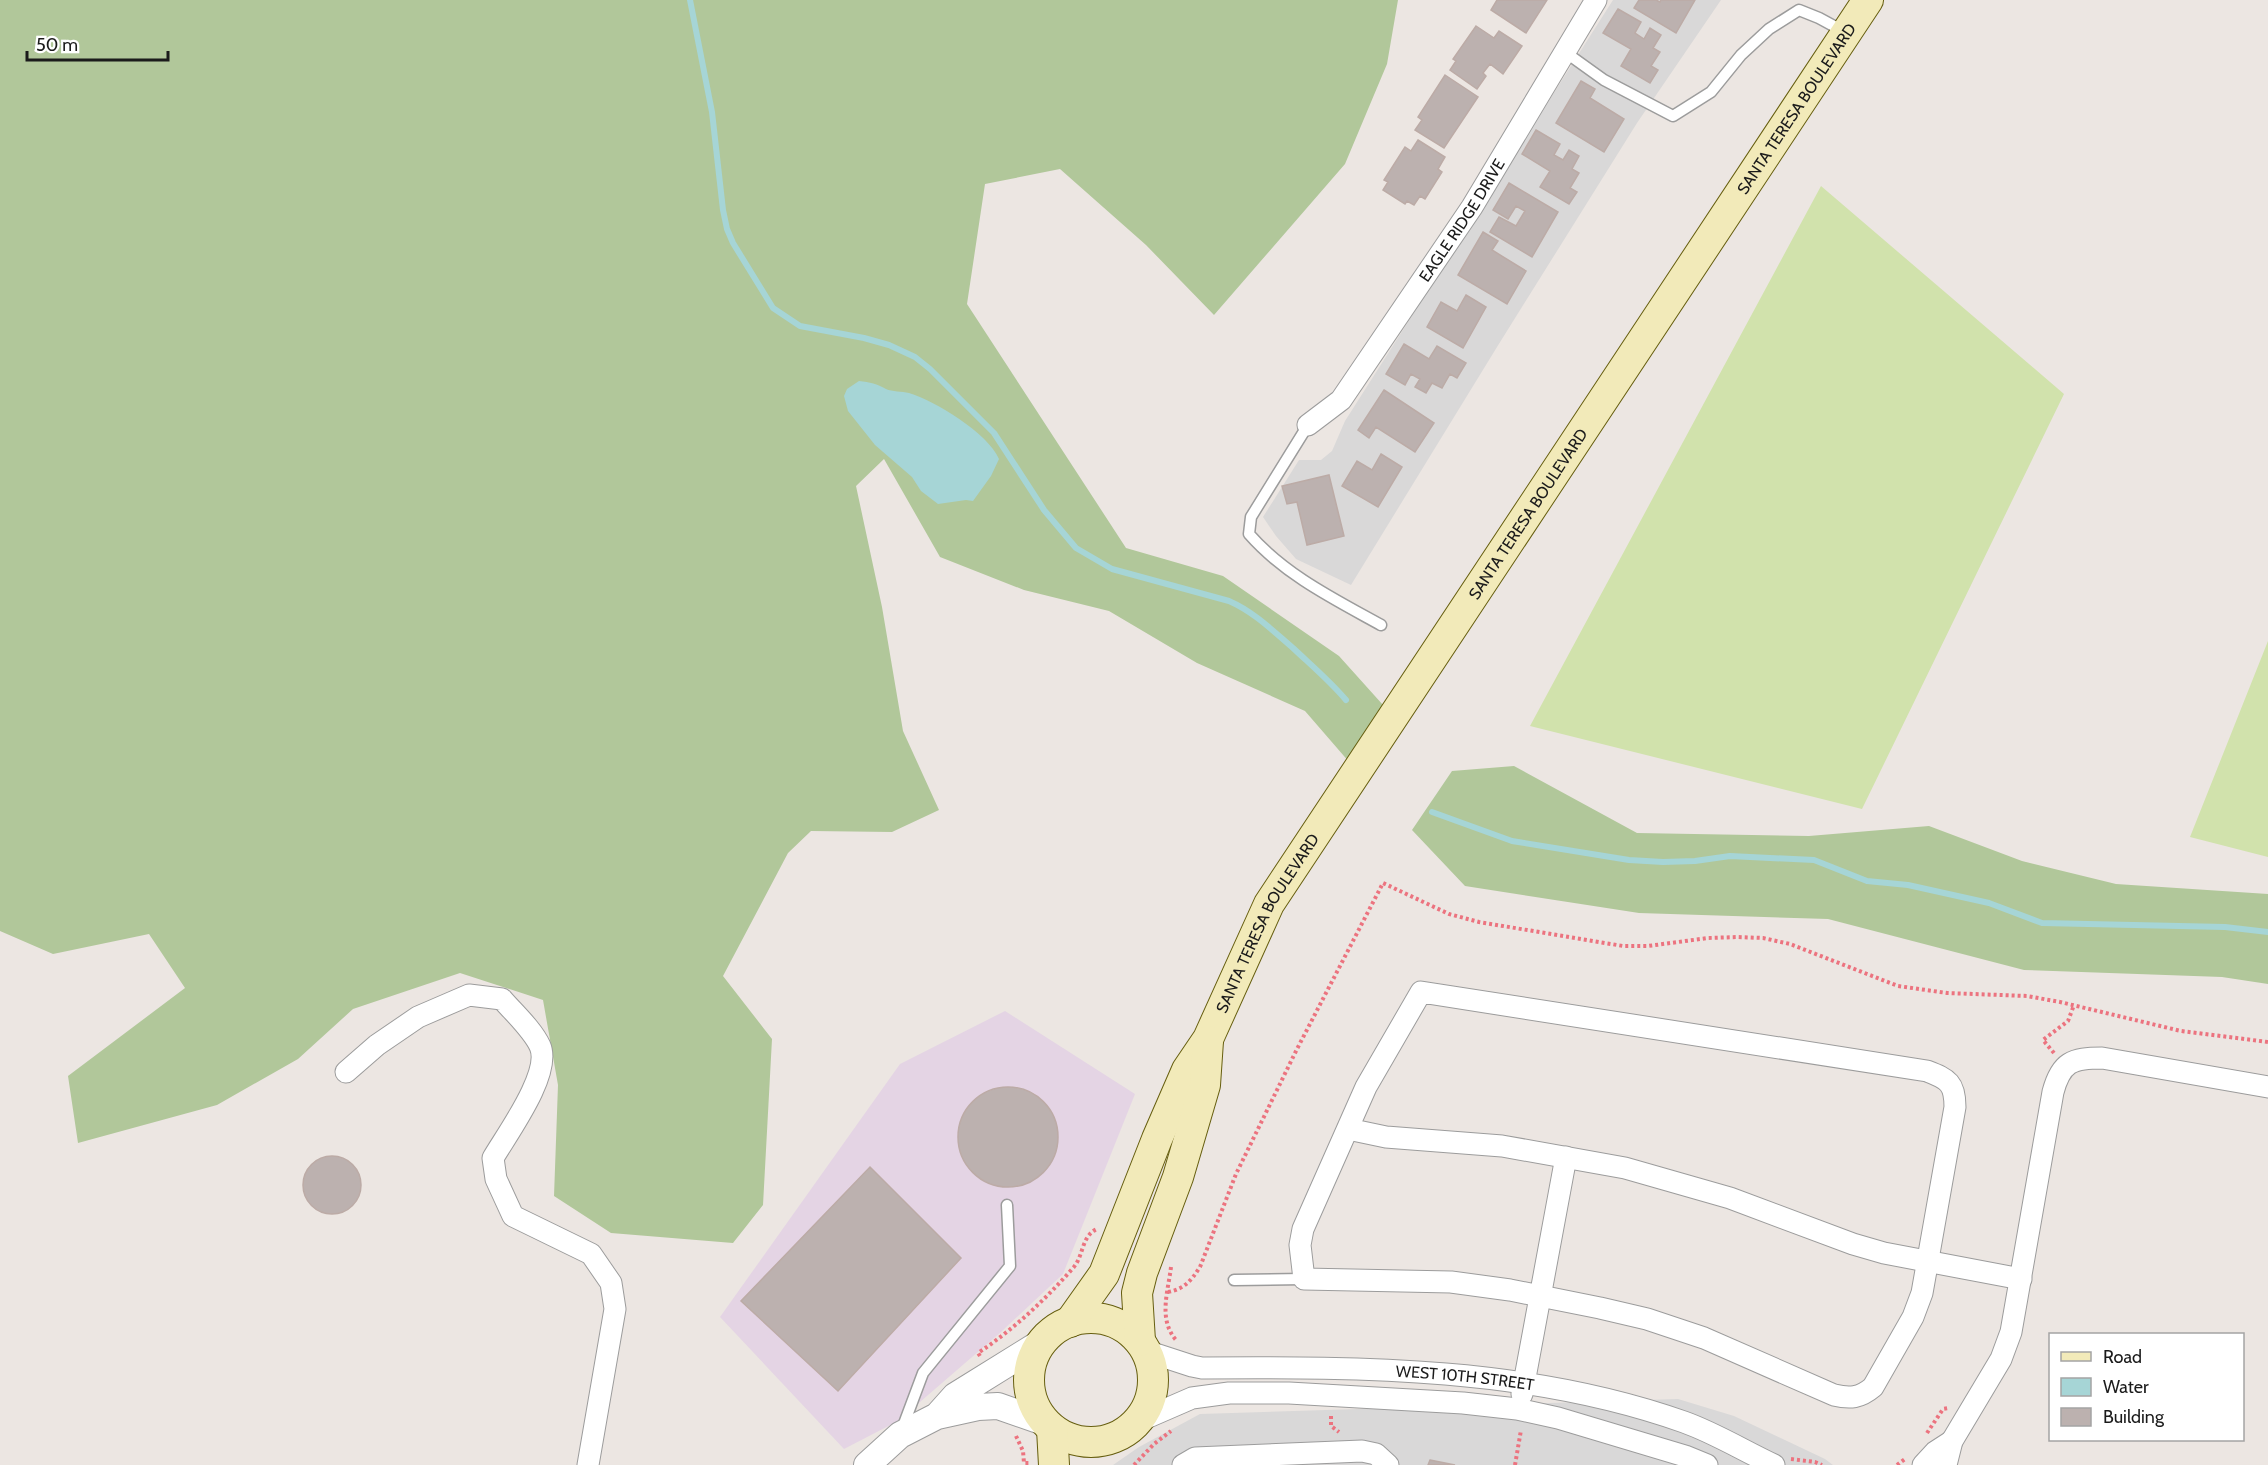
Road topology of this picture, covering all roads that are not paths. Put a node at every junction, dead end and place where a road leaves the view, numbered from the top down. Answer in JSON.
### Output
{"nodes":[{"id":1,"x":1596,"y":0,"type":"edge"},
{"id":2,"x":1868,"y":0,"type":"edge"},
{"id":3,"x":1846,"y":33,"type":"junction"},
{"id":4,"x":1565,"y":52,"type":"junction"},
{"id":5,"x":1308,"y":425,"type":"joint"},
{"id":6,"x":1381,"y":625,"type":"dead end"},
{"id":7,"x":1208,"y":1039,"type":"junction"},
{"id":8,"x":346,"y":1072,"type":"dead end"},
{"id":9,"x":2268,"y":1087,"type":"edge"},
{"id":10,"x":1348,"y":1129,"type":"junction"},
{"id":11,"x":1566,"y":1157,"type":"junction"},
{"id":12,"x":1006,"y":1205,"type":"dead end"},
{"id":13,"x":1928,"y":1263,"type":"junction"},
{"id":14,"x":1304,"y":1279,"type":"junction"},
{"id":15,"x":2021,"y":1279,"type":"junction"},
{"id":16,"x":1234,"y":1280,"type":"dead end"},
{"id":17,"x":1541,"y":1296,"type":"junction"},
{"id":18,"x":1070,"y":1322,"type":"junction"},
{"id":19,"x":1042,"y":1342,"type":"junction"},
{"id":20,"x":1143,"y":1346,"type":"junction"},
{"id":21,"x":1525,"y":1382,"type":"junction"},
{"id":22,"x":1517,"y":1409,"type":"junction"},
{"id":23,"x":937,"y":1416,"type":"junction"},
{"id":24,"x":1048,"y":1426,"type":"junction"},
{"id":25,"x":1132,"y":1427,"type":"junction"},
{"id":26,"x":900,"y":1435,"type":"junction"},
{"id":27,"x":1952,"y":1442,"type":"junction"},
{"id":28,"x":1189,"y":1462,"type":"edge"},
{"id":29,"x":1044,"y":1464,"type":"edge"},
{"id":30,"x":588,"y":1465,"type":"edge"},
{"id":31,"x":867,"y":1465,"type":"edge"},
{"id":32,"x":1099,"y":1465,"type":"edge"},
{"id":33,"x":1388,"y":1465,"type":"edge"},
{"id":34,"x":1707,"y":1465,"type":"edge"},
{"id":35,"x":1774,"y":1465,"type":"edge"},
{"id":36,"x":1923,"y":1465,"type":"edge"},
{"id":37,"x":1946,"y":1465,"type":"edge"}],
"edges":[{"from":1,"to":4,"type":"street","name":"EAGLE RIDGE DRIVE"},
{"from":2,"to":3,"type":"main road","name":"SANTA TERESA BOULEVARD"},
{"from":3,"to":4,"type":"lane"},
{"from":3,"to":7,"type":"main road","name":"SANTA TERESA BOULEVARD"},
{"from":4,"to":5,"type":"street","name":"EAGLE RIDGE DRIVE"},
{"from":5,"to":6,"type":"lane"},
{"from":7,"to":18,"type":"main road","name":"SANTA TERESA BOULEVARD"},
{"from":7,"to":20,"type":"main road","name":"SANTA TERESA BOULEVARD"},
{"from":8,"to":30,"type":"street"},
{"from":9,"to":15,"type":"street"},
{"from":10,"to":11,"type":"street"},
{"from":10,"to":13,"type":"street"},
{"from":10,"to":14,"type":"street"},
{"from":11,"to":13,"type":"street"},
{"from":11,"to":17,"type":"street"},
{"from":12,"to":26,"type":"lane"},
{"from":13,"to":15,"type":"street"},
{"from":13,"to":17,"type":"street"},
{"from":14,"to":16,"type":"lane"},
{"from":14,"to":17,"type":"street"},
{"from":15,"to":27,"type":"street"},
{"from":17,"to":21,"type":"street"},
{"from":18,"to":19,"type":"main road"},
{"from":18,"to":20,"type":"main road"},
{"from":19,"to":23,"type":"street"},
{"from":19,"to":24,"type":"main road"},
{"from":20,"to":21,"type":"street","name":"WEST 10TH STREET"},
{"from":20,"to":25,"type":"main road"},
{"from":21,"to":22,"type":"street"},
{"from":21,"to":35,"type":"street","name":"WEST 10TH STREET"},
{"from":22,"to":25,"type":"street","name":"WEST 10TH STREET"},
{"from":22,"to":34,"type":"street","name":"WEST 10TH STREET"},
{"from":23,"to":24,"type":"street"},
{"from":23,"to":26,"type":"street"},
{"from":24,"to":25,"type":"main road"},
{"from":24,"to":29,"type":"main road"},
{"from":25,"to":32,"type":"main road"},
{"from":26,"to":31,"type":"street"},
{"from":27,"to":36,"type":"street"},
{"from":27,"to":37,"type":"street"},
{"from":28,"to":33,"type":"street"}]}
